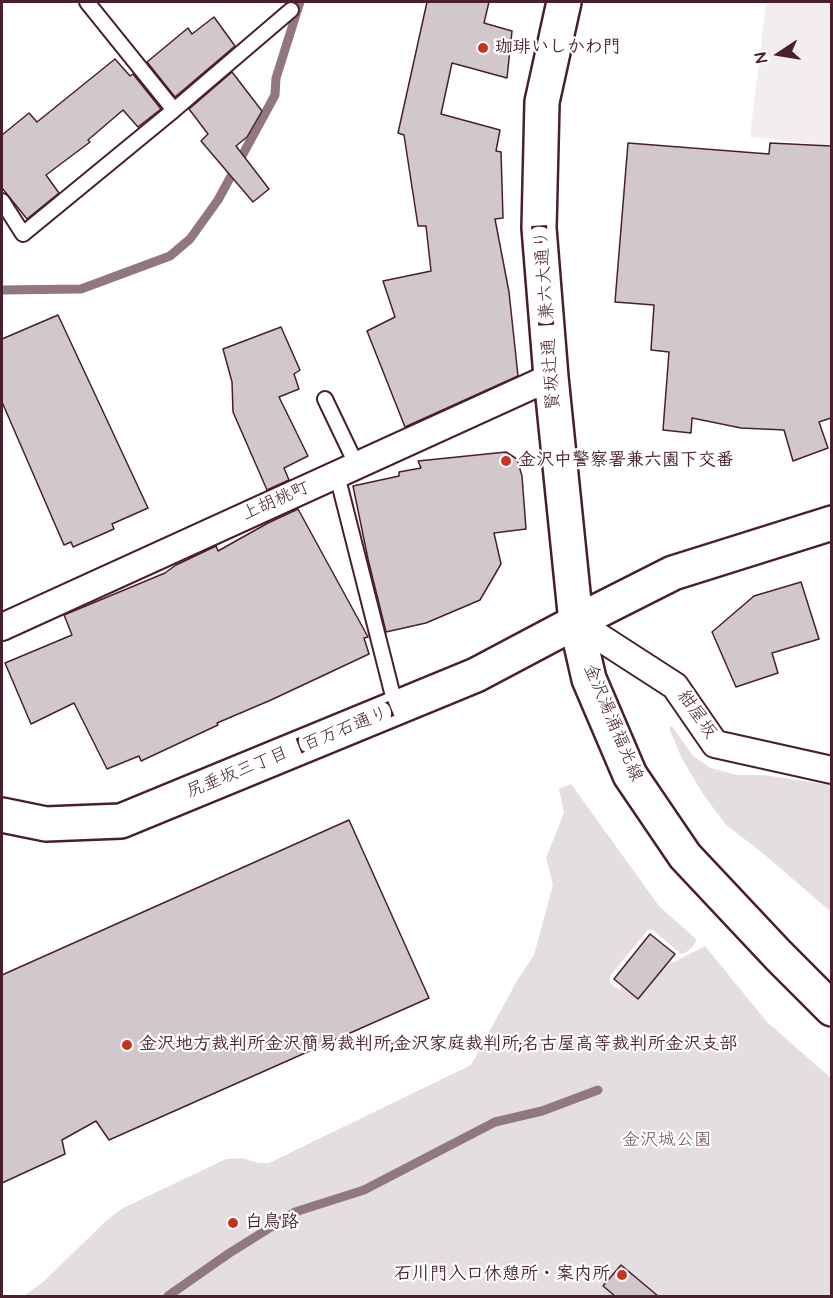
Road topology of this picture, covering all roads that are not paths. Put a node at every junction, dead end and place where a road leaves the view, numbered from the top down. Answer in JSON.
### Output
{"nodes":[{"id":1,"x":87,"y":2,"type":"edge"},
{"id":2,"x":564,"y":2,"type":"edge"},
{"id":3,"x":291,"y":10,"type":"dead end"},
{"id":4,"x":174,"y":110,"type":"junction"},
{"id":5,"x":2,"y":201,"type":"edge"},
{"id":6,"x":551,"y":377,"type":"junction"},
{"id":7,"x":325,"y":399,"type":"dead end"},
{"id":8,"x":347,"y":470,"type":"junction"},
{"id":9,"x":831,"y":523,"type":"edge"},
{"id":10,"x":576,"y":622,"type":"junction"},
{"id":11,"x":2,"y":627,"type":"edge"},
{"id":12,"x":396,"y":709,"type":"junction"},
{"id":13,"x":831,"y":770,"type":"edge"},
{"id":14,"x":2,"y":815,"type":"edge"},
{"id":15,"x":831,"y":1008,"type":"edge"}],
"edges":[{"from":1,"to":4,"type":"lane"},
{"from":2,"to":6,"type":"main road","name":"賢坂辻通【兼六大通り】"},
{"from":3,"to":4,"type":"lane"},
{"from":4,"to":5,"type":"lane"},
{"from":6,"to":8,"type":"street","name":"上胡桃町"},
{"from":6,"to":10,"type":"main road","name":"賢坂辻通【兼六大通り】"},
{"from":7,"to":8,"type":"lane"},
{"from":8,"to":11,"type":"street","name":"上胡桃町"},
{"from":8,"to":12,"type":"lane"},
{"from":9,"to":10,"type":"main road","name":"尻垂坂三丁目【百万石通り】"},
{"from":10,"to":12,"type":"main road","name":"尻垂坂三丁目【百万石通り】"},
{"from":10,"to":13,"type":"street","name":"紺屋坂"},
{"from":10,"to":15,"type":"main road","name":"金沢湯涌福光線"},
{"from":12,"to":14,"type":"main road","name":"尻垂坂三丁目【百万石通り】"}]}
